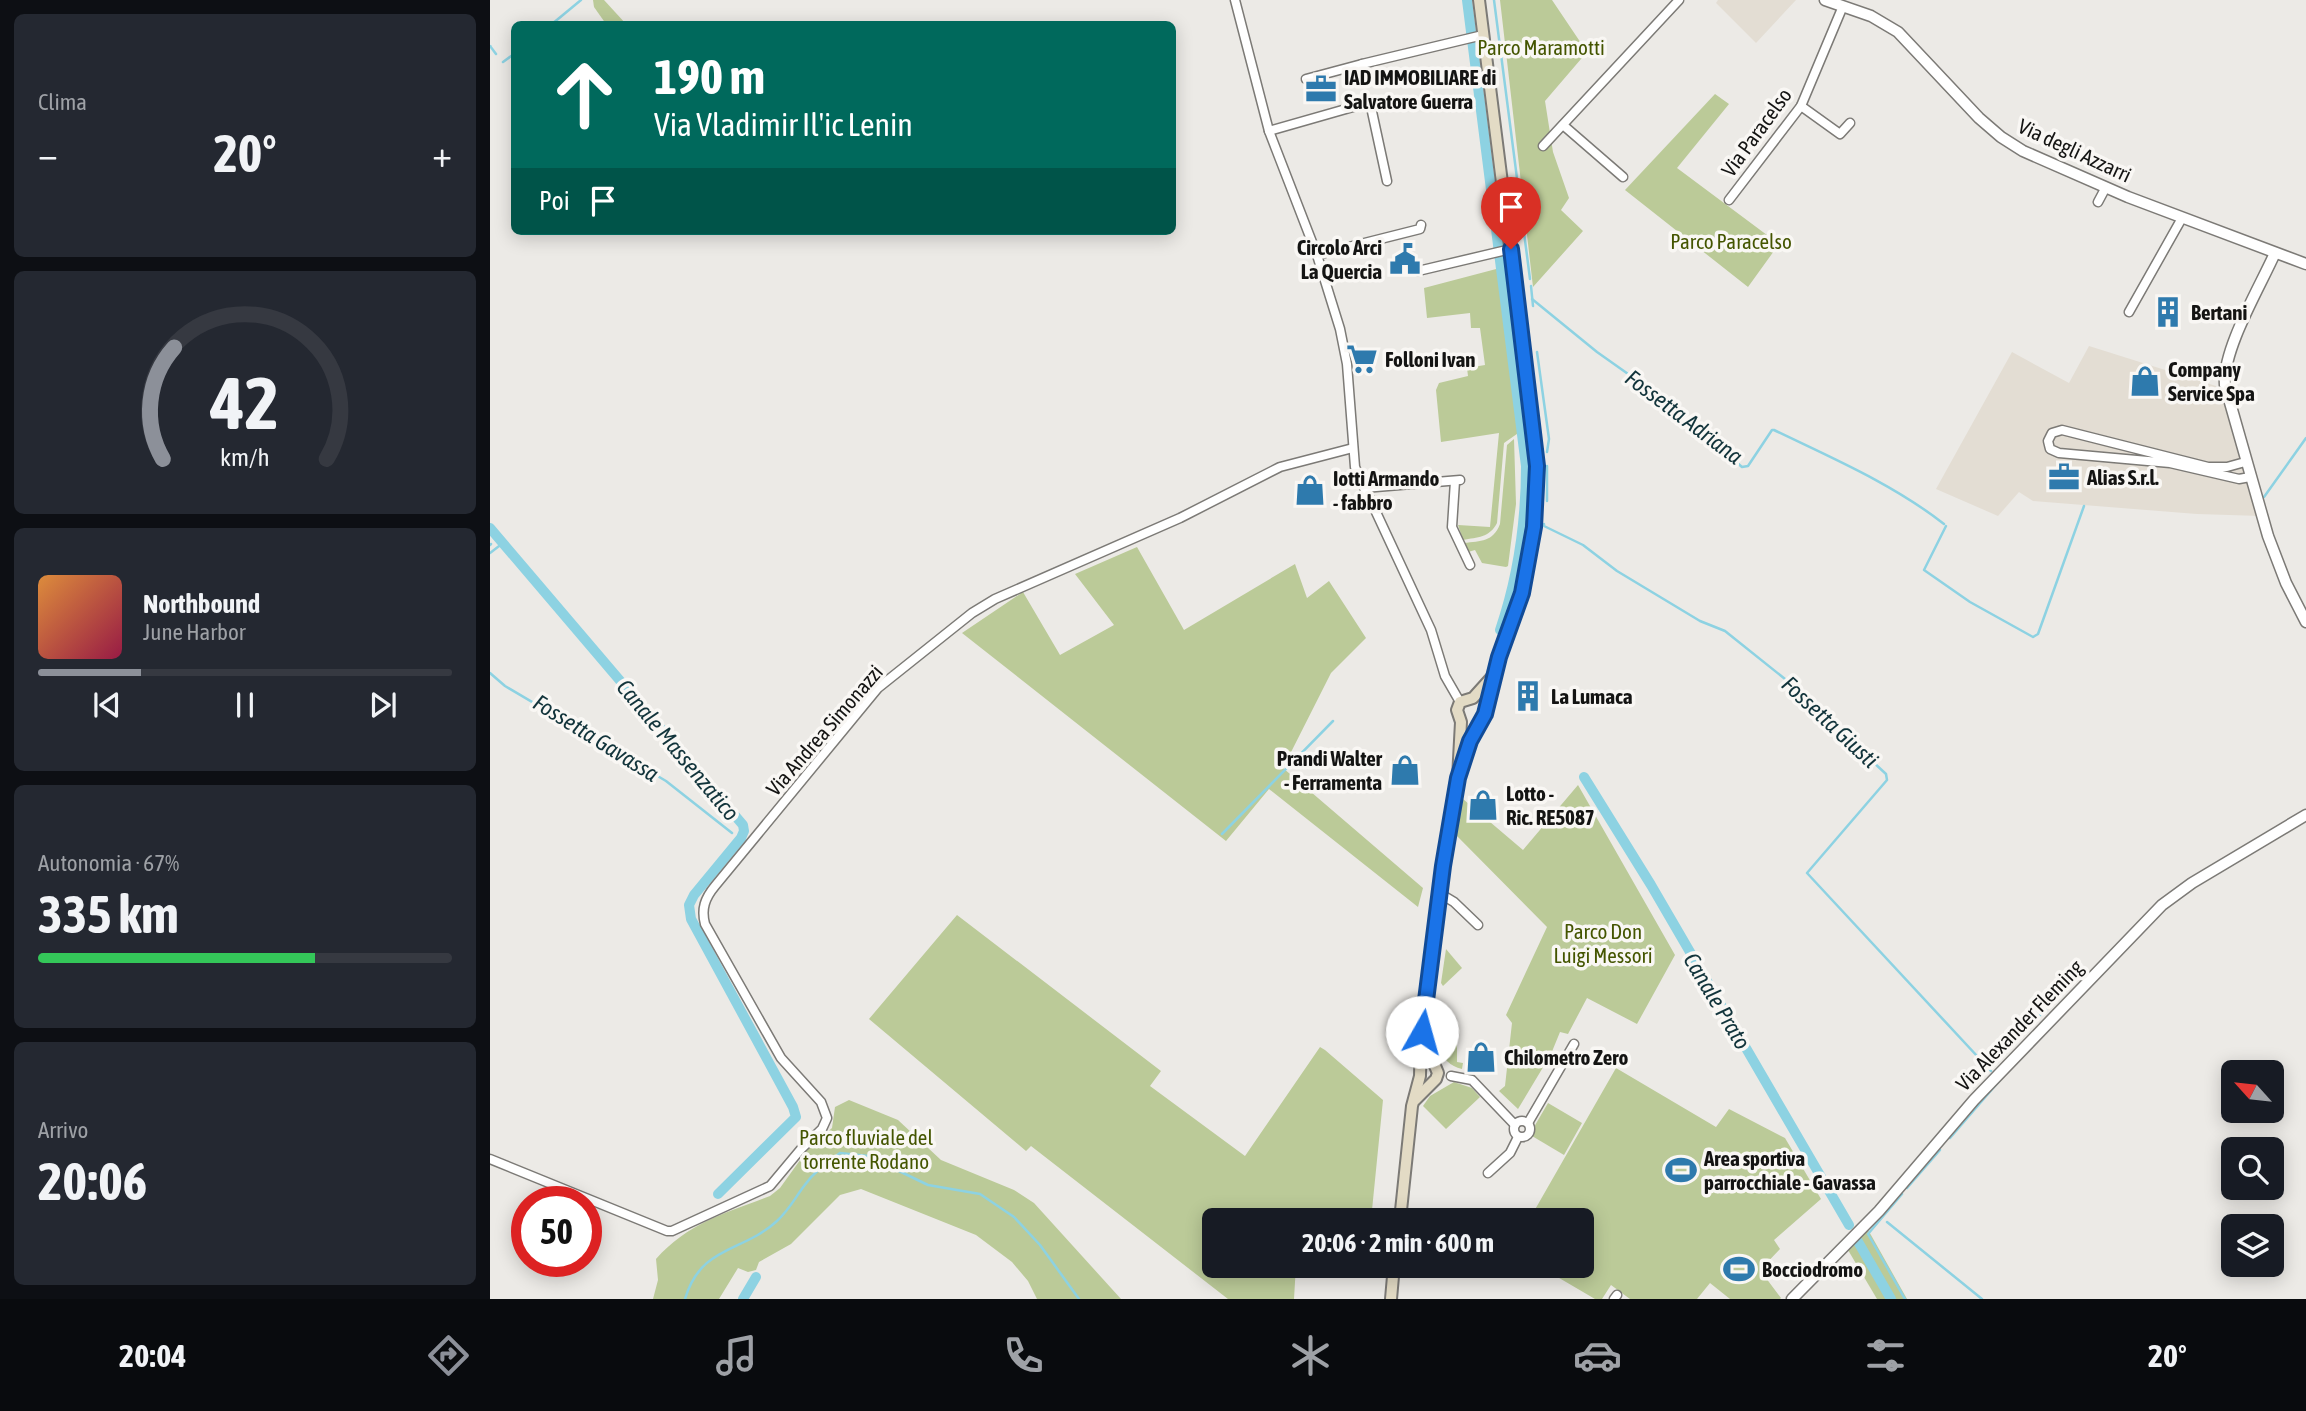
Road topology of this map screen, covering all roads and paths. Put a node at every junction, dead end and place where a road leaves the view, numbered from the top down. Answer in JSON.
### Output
{"nodes":[{"id":1,"x":1235,"y":0,"type":"edge"},
{"id":2,"x":1479,"y":0,"type":"edge"},
{"id":3,"x":1679,"y":0,"type":"edge"},
{"id":4,"x":1825,"y":0,"type":"edge"},
{"id":5,"x":1843,"y":6,"type":"junction"},
{"id":6,"x":1476,"y":36,"type":"junction"},
{"id":7,"x":1306,"y":79,"type":"dead end"},
{"id":8,"x":1801,"y":106,"type":"junction"},
{"id":9,"x":1850,"y":123,"type":"dead end"},
{"id":10,"x":1563,"y":125,"type":"junction"},
{"id":11,"x":1269,"y":131,"type":"junction"},
{"id":12,"x":1543,"y":146,"type":"dead end"},
{"id":13,"x":1623,"y":177,"type":"dead end"},
{"id":14,"x":1387,"y":181,"type":"dead end"},
{"id":15,"x":2106,"y":187,"type":"junction"},
{"id":16,"x":1729,"y":200,"type":"dead end"},
{"id":17,"x":2098,"y":202,"type":"dead end"},
{"id":18,"x":2182,"y":218,"type":"junction"},
{"id":19,"x":1421,"y":225,"type":"dead end"},
{"id":20,"x":1506,"y":250,"type":"junction"},
{"id":21,"x":2275,"y":253,"type":"junction"},
{"id":22,"x":1317,"y":255,"type":"junction"},
{"id":23,"x":2306,"y":264,"type":"edge"},
{"id":24,"x":1418,"y":271,"type":"dead end"},
{"id":25,"x":2129,"y":312,"type":"dead end"},
{"id":26,"x":1353,"y":448,"type":"junction"},
{"id":27,"x":2245,"y":462,"type":"junction"},
{"id":28,"x":2250,"y":477,"type":"junction"},
{"id":29,"x":1364,"y":488,"type":"junction"},
{"id":30,"x":1470,"y":565,"type":"dead end"},
{"id":31,"x":2306,"y":621,"type":"edge"},
{"id":32,"x":1495,"y":673,"type":"junction"},
{"id":33,"x":1473,"y":698,"type":"junction"},
{"id":34,"x":1460,"y":702,"type":"junction"},
{"id":35,"x":1485,"y":710,"type":"junction"},
{"id":36,"x":1461,"y":722,"type":"junction"},
{"id":37,"x":1477,"y":725,"type":"junction"},
{"id":38,"x":1458,"y":778,"type":"junction"},
{"id":39,"x":2306,"y":815,"type":"edge"},
{"id":40,"x":1439,"y":893,"type":"junction"},
{"id":41,"x":1478,"y":925,"type":"dead end"},
{"id":42,"x":1422,"y":1032,"type":"junction"},
{"id":43,"x":1574,"y":1044,"type":"dead end"},
{"id":44,"x":1420,"y":1072,"type":"junction"},
{"id":45,"x":1436,"y":1073,"type":"junction"},
{"id":46,"x":1412,"y":1106,"type":"junction"},
{"id":47,"x":1528,"y":1123,"type":"junction"},
{"id":48,"x":1516,"y":1125,"type":"junction"},
{"id":49,"x":1518,"y":1137,"type":"junction"},
{"id":50,"x":490,"y":1159,"type":"edge"},
{"id":51,"x":1488,"y":1173,"type":"dead end"},
{"id":52,"x":1401,"y":1208,"type":"edge"},
{"id":53,"x":1393,"y":1278,"type":"edge"},
{"id":54,"x":1391,"y":1299,"type":"edge"},
{"id":55,"x":1792,"y":1299,"type":"edge"}],
"edges":[{"from":1,"to":11,"type":"street"},
{"from":2,"to":6,"type":"main road"},
{"from":3,"to":10,"type":"street"},
{"from":4,"to":5,"type":"street","name":"Via degli Azzarri"},
{"from":5,"to":8,"type":"street","name":"Via Paracelso"},
{"from":5,"to":15,"type":"street","name":"Via degli Azzarri"},
{"from":6,"to":7,"type":"street"},
{"from":6,"to":20,"type":"main road"},
{"from":8,"to":9,"type":"street"},
{"from":8,"to":16,"type":"street","name":"Via Paracelso"},
{"from":10,"to":12,"type":"street"},
{"from":10,"to":13,"type":"street"},
{"from":11,"to":14,"type":"street"},
{"from":11,"to":22,"type":"street"},
{"from":15,"to":17,"type":"street"},
{"from":15,"to":18,"type":"street","name":"Via degli Azzarri"},
{"from":18,"to":21,"type":"street","name":"Via degli Azzarri"},
{"from":18,"to":25,"type":"street"},
{"from":19,"to":22,"type":"street"},
{"from":20,"to":24,"type":"street"},
{"from":20,"to":32,"type":"main road"},
{"from":21,"to":23,"type":"street","name":"Via degli Azzarri"},
{"from":21,"to":27,"type":"street"},
{"from":22,"to":26,"type":"street"},
{"from":26,"to":29,"type":"street"},
{"from":26,"to":50,"type":"street","name":"Via Andrea Simonazzi"},
{"from":27,"to":28,"type":"street"},
{"from":27,"to":28,"type":"street"},
{"from":28,"to":31,"type":"street"},
{"from":29,"to":30,"type":"street"},
{"from":29,"to":34,"type":"street"},
{"from":32,"to":33,"type":"main road"},
{"from":32,"to":35,"type":"main road"},
{"from":33,"to":34,"type":"main road"},
{"from":33,"to":35,"type":"main road"},
{"from":34,"to":36,"type":"main road"},
{"from":35,"to":37,"type":"main road"},
{"from":36,"to":37,"type":"main road"},
{"from":36,"to":38,"type":"main road"},
{"from":37,"to":38,"type":"main road"},
{"from":38,"to":40,"type":"main road"},
{"from":39,"to":55,"type":"street","name":"Via Alexander Fleming"},
{"from":40,"to":41,"type":"street"},
{"from":40,"to":42,"type":"main road"},
{"from":42,"to":44,"type":"main road"},
{"from":42,"to":45,"type":"main road"},
{"from":43,"to":47,"type":"street"},
{"from":44,"to":45,"type":"main road"},
{"from":44,"to":45,"type":"main road"},
{"from":44,"to":46,"type":"main road"},
{"from":45,"to":46,"type":"main road"},
{"from":45,"to":48,"type":"street"},
{"from":46,"to":52,"type":"main road"},
{"from":47,"to":48,"type":"street"},
{"from":47,"to":49,"type":"street"},
{"from":48,"to":49,"type":"street"},
{"from":49,"to":51,"type":"street"},
{"from":53,"to":54,"type":"main road"}]}
